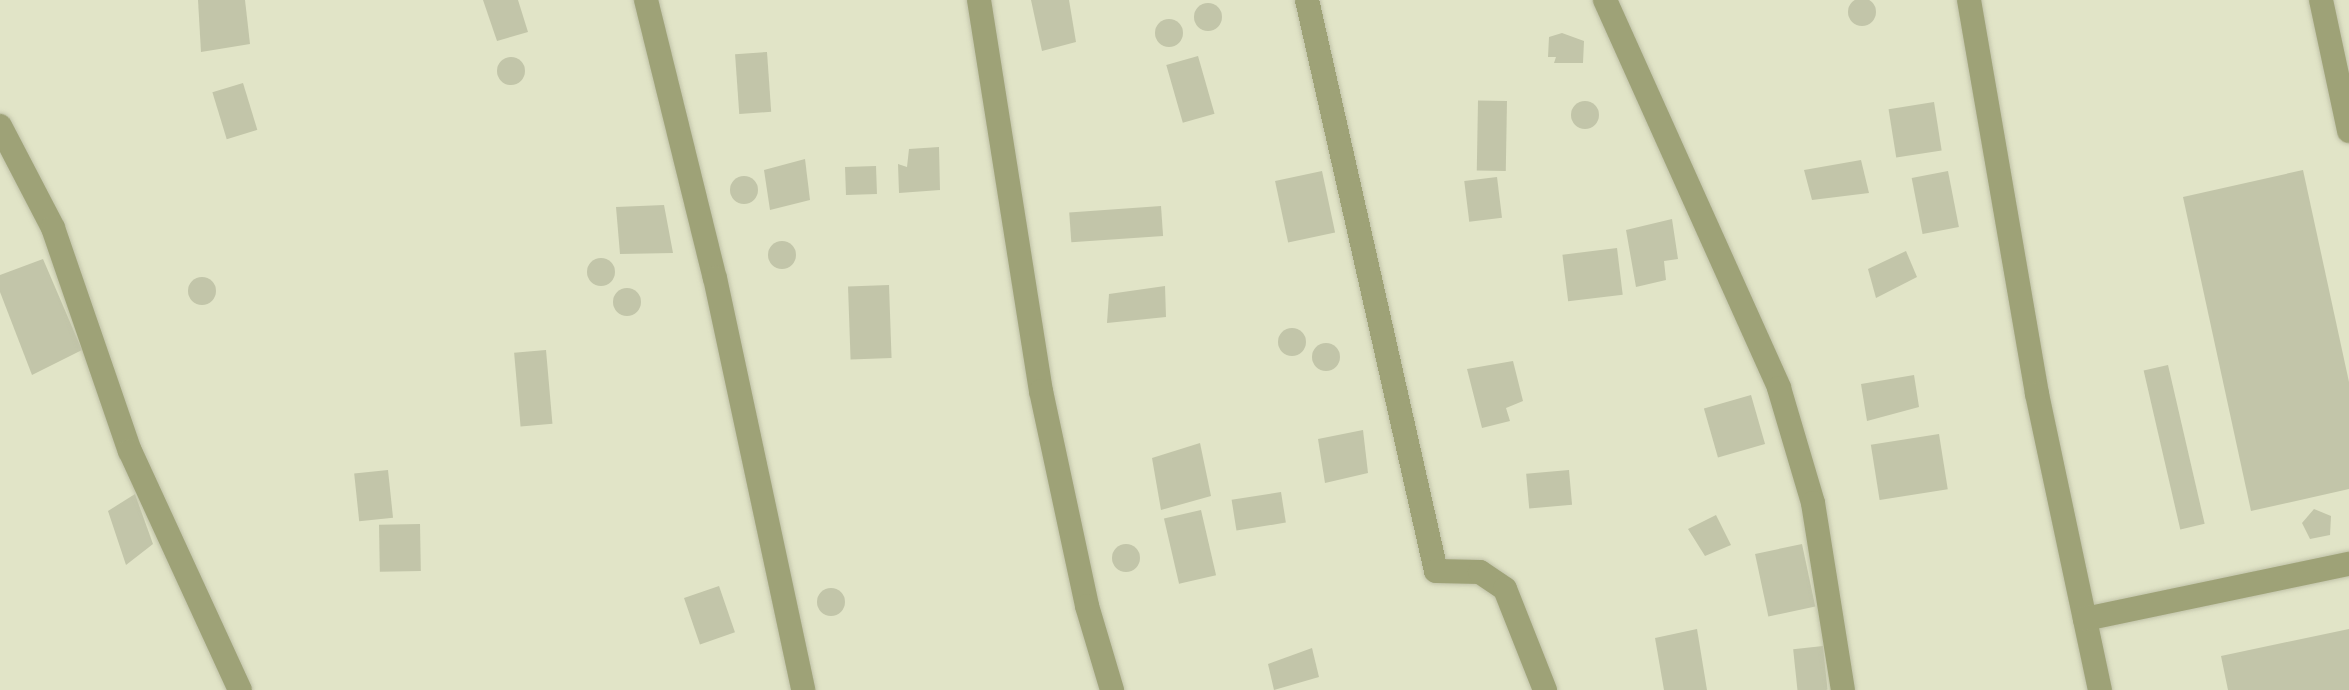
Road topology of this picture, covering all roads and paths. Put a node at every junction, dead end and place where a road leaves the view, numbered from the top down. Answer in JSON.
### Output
{"nodes":[{"id":1,"x":646,"y":0,"type":"edge"},
{"id":2,"x":979,"y":0,"type":"edge"},
{"id":3,"x":1307,"y":0,"type":"edge"},
{"id":4,"x":1605,"y":0,"type":"edge"},
{"id":5,"x":1969,"y":0,"type":"edge"},
{"id":6,"x":2321,"y":0,"type":"edge"},
{"id":7,"x":0,"y":126,"type":"edge"},
{"id":8,"x":2349,"y":131,"type":"edge"},
{"id":9,"x":2349,"y":564,"type":"edge"},
{"id":10,"x":2085,"y":619,"type":"junction"},
{"id":11,"x":240,"y":690,"type":"edge"},
{"id":12,"x":803,"y":690,"type":"edge"},
{"id":13,"x":1112,"y":690,"type":"edge"},
{"id":14,"x":1545,"y":690,"type":"edge"},
{"id":15,"x":1843,"y":690,"type":"edge"},
{"id":16,"x":2100,"y":690,"type":"edge"}],
"edges":[{"from":1,"to":12,"type":"street"},
{"from":2,"to":13,"type":"street"},
{"from":3,"to":14,"type":"street"},
{"from":4,"to":15,"type":"street"},
{"from":5,"to":10,"type":"street"},
{"from":6,"to":8,"type":"street"},
{"from":7,"to":11,"type":"street"},
{"from":9,"to":10,"type":"street"},
{"from":10,"to":16,"type":"street"}]}
